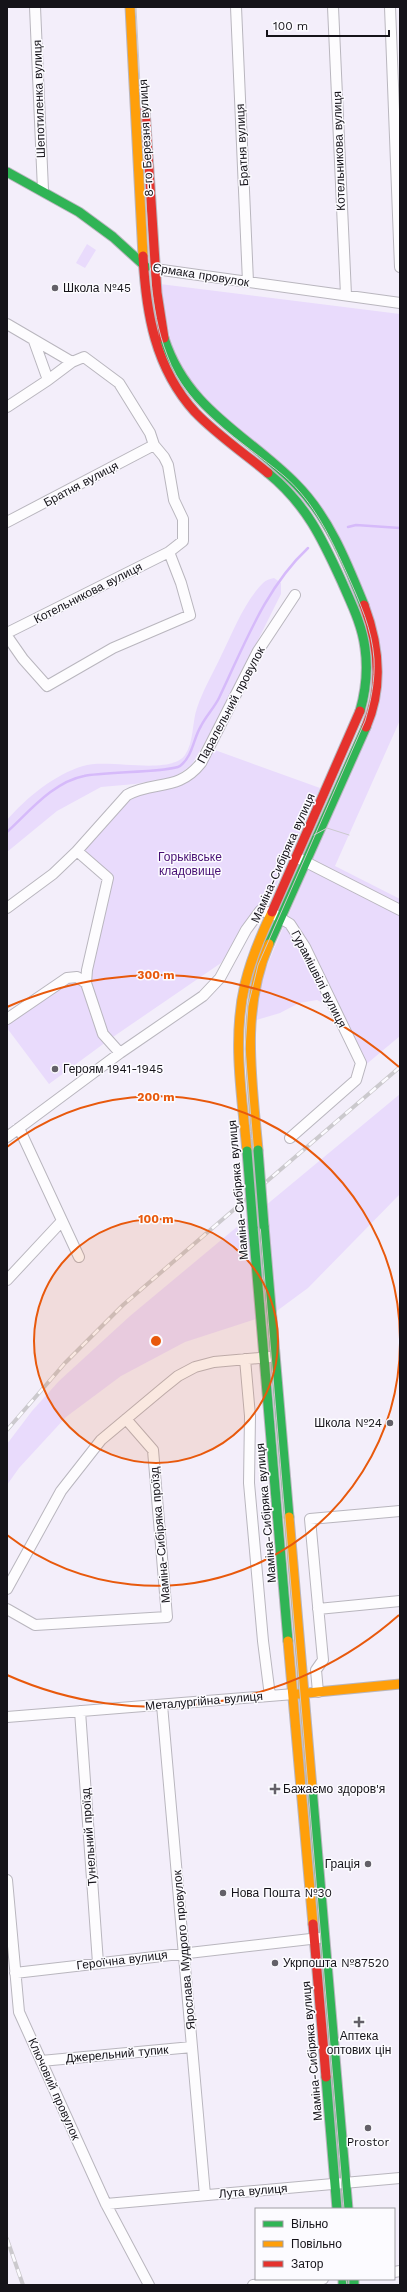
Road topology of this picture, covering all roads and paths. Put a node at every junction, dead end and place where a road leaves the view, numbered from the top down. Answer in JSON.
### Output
{"nodes":[{"id":1,"x":35,"y":7,"type":"edge"},
{"id":2,"x":130,"y":7,"type":"edge"},
{"id":3,"x":139,"y":7,"type":"edge"},
{"id":4,"x":236,"y":7,"type":"edge"},
{"id":5,"x":333,"y":7,"type":"edge"},
{"id":6,"x":390,"y":7,"type":"edge"},
{"id":7,"x":7,"y":172,"type":"edge"},
{"id":8,"x":43,"y":190,"type":"junction"},
{"id":9,"x":143,"y":266,"type":"junction"},
{"id":10,"x":400,"y":267,"type":"edge"},
{"id":11,"x":155,"y":269,"type":"junction"},
{"id":12,"x":248,"y":282,"type":"junction"},
{"id":13,"x":346,"y":295,"type":"junction"},
{"id":14,"x":400,"y":303,"type":"edge"},
{"id":15,"x":7,"y":324,"type":"edge"},
{"id":16,"x":34,"y":341,"type":"junction"},
{"id":17,"x":72,"y":362,"type":"junction"},
{"id":18,"x":48,"y":380,"type":"junction"},
{"id":19,"x":7,"y":407,"type":"edge"},
{"id":20,"x":154,"y":445,"type":"junction"},
{"id":21,"x":7,"y":522,"type":"edge"},
{"id":22,"x":169,"y":552,"type":"junction"},
{"id":23,"x":295,"y":595,"type":"dead end"},
{"id":24,"x":7,"y":635,"type":"edge"},
{"id":25,"x":77,"y":851,"type":"junction"},
{"id":26,"x":296,"y":857,"type":"junction"},
{"id":27,"x":306,"y":862,"type":"junction"},
{"id":28,"x":7,"y":908,"type":"edge"},
{"id":29,"x":400,"y":910,"type":"edge"},
{"id":30,"x":276,"y":915,"type":"junction"},
{"id":31,"x":86,"y":983,"type":"junction"},
{"id":32,"x":7,"y":1019,"type":"edge"},
{"id":33,"x":120,"y":1053,"type":"junction"},
{"id":34,"x":19,"y":1128,"type":"junction"},
{"id":35,"x":7,"y":1137,"type":"edge"},
{"id":36,"x":290,"y":1138,"type":"dead end"},
{"id":37,"x":62,"y":1221,"type":"junction"},
{"id":38,"x":79,"y":1257,"type":"dead end"},
{"id":39,"x":7,"y":1280,"type":"edge"},
{"id":40,"x":275,"y":1356,"type":"junction"},
{"id":41,"x":264,"y":1357,"type":"junction"},
{"id":42,"x":245,"y":1359,"type":"junction"},
{"id":43,"x":126,"y":1419,"type":"junction"},
{"id":44,"x":400,"y":1511,"type":"edge"},
{"id":45,"x":7,"y":1589,"type":"edge"},
{"id":46,"x":400,"y":1601,"type":"edge"},
{"id":47,"x":318,"y":1608,"type":"junction"},
{"id":48,"x":7,"y":1609,"type":"edge"},
{"id":49,"x":400,"y":1684,"type":"edge"},
{"id":50,"x":318,"y":1692,"type":"junction"},
{"id":51,"x":305,"y":1693,"type":"junction"},
{"id":52,"x":294,"y":1694,"type":"junction"},
{"id":53,"x":270,"y":1696,"type":"junction"},
{"id":54,"x":162,"y":1705,"type":"junction"},
{"id":55,"x":80,"y":1711,"type":"junction"},
{"id":56,"x":7,"y":1717,"type":"edge"},
{"id":57,"x":7,"y":1880,"type":"edge"},
{"id":58,"x":314,"y":1938,"type":"junction"},
{"id":59,"x":325,"y":1938,"type":"junction"},
{"id":60,"x":184,"y":1953,"type":"junction"},
{"id":61,"x":98,"y":1963,"type":"junction"},
{"id":62,"x":15,"y":1973,"type":"junction"},
{"id":63,"x":192,"y":2047,"type":"junction"},
{"id":64,"x":41,"y":2061,"type":"junction"},
{"id":65,"x":400,"y":2178,"type":"edge"},
{"id":66,"x":346,"y":2183,"type":"junction"},
{"id":67,"x":335,"y":2184,"type":"junction"},
{"id":68,"x":205,"y":2195,"type":"junction"},
{"id":69,"x":106,"y":2204,"type":"junction"},
{"id":70,"x":337,"y":2208,"type":"edge"},
{"id":71,"x":348,"y":2208,"type":"edge"},
{"id":72,"x":311,"y":2280,"type":"edge"},
{"id":73,"x":149,"y":2285,"type":"edge"},
{"id":74,"x":253,"y":2285,"type":"edge"}],
"edges":[{"from":1,"to":8,"type":"street","name":"Шепотиленка вулиця"},
{"from":2,"to":9,"type":"main road","name":"8-го Березня вулиця"},
{"from":3,"to":11,"type":"main road","name":"8-го Березня вулиця"},
{"from":4,"to":12,"type":"street","name":"Братня вулиця"},
{"from":5,"to":13,"type":"street","name":"Котельникова вулиця"},
{"from":6,"to":10,"type":"street"},
{"from":7,"to":8,"type":"main road","name":"Єрмака провулок"},
{"from":8,"to":9,"type":"main road","name":"Єрмака провулок"},
{"from":9,"to":11,"type":"main road","name":"Єрмака провулок"},
{"from":9,"to":26,"type":"main road","name":"Маміна-Сибіряка вулиця"},
{"from":11,"to":12,"type":"street","name":"Єрмака провулок"},
{"from":11,"to":27,"type":"main road","name":"Маміна-Сибіряка вулиця"},
{"from":12,"to":13,"type":"street","name":"Єрмака провулок"},
{"from":13,"to":14,"type":"street","name":"Єрмака провулок"},
{"from":15,"to":16,"type":"street"},
{"from":16,"to":17,"type":"street"},
{"from":16,"to":18,"type":"street"},
{"from":17,"to":18,"type":"street"},
{"from":17,"to":20,"type":"street"},
{"from":18,"to":19,"type":"street"},
{"from":20,"to":21,"type":"street","name":"Братня вулиця"},
{"from":20,"to":22,"type":"street","name":"Котельникова вулиця"},
{"from":22,"to":24,"type":"street","name":"Котельникова вулиця"},
{"from":22,"to":24,"type":"street"},
{"from":23,"to":25,"type":"street","name":"Паралельний провулок"},
{"from":25,"to":28,"type":"street"},
{"from":25,"to":31,"type":"street"},
{"from":26,"to":27,"type":"street"},
{"from":26,"to":30,"type":"main road","name":"Маміна-Сибіряка вулиця"},
{"from":27,"to":29,"type":"street"},
{"from":27,"to":30,"type":"main road","name":"Маміна-Сибіряка вулиця"},
{"from":30,"to":33,"type":"street"},
{"from":30,"to":36,"type":"street","name":"Гурамішвілі вулиця"},
{"from":30,"to":40,"type":"main road","name":"Маміна-Сибіряка вулиця","bridge":true},
{"from":30,"to":41,"type":"main road","name":"Маміна-Сибіряка вулиця","bridge":true},
{"from":31,"to":32,"type":"street"},
{"from":31,"to":33,"type":"street"},
{"from":33,"to":34,"type":"street"},
{"from":34,"to":35,"type":"street"},
{"from":34,"to":37,"type":"street"},
{"from":37,"to":38,"type":"street"},
{"from":37,"to":39,"type":"street"},
{"from":40,"to":41,"type":"street"},
{"from":40,"to":51,"type":"main road","name":"Маміна-Сибіряка вулиця"},
{"from":41,"to":42,"type":"street"},
{"from":41,"to":52,"type":"main road","name":"Маміна-Сибіряка вулиця"},
{"from":42,"to":43,"type":"street"},
{"from":42,"to":53,"type":"street"},
{"from":43,"to":45,"type":"street"},
{"from":43,"to":48,"type":"street","name":"Маміна-Сибіряка проїзд"},
{"from":44,"to":47,"type":"street"},
{"from":46,"to":47,"type":"street"},
{"from":47,"to":50,"type":"street"},
{"from":49,"to":50,"type":"main road","name":"Металургійна вулиця"},
{"from":50,"to":51,"type":"main road","name":"Металургійна вулиця"},
{"from":51,"to":52,"type":"main road","name":"Металургійна вулиця"},
{"from":51,"to":59,"type":"main road","name":"Маміна-Сибіряка вулиця"},
{"from":52,"to":53,"type":"street","name":"Металургійна вулиця"},
{"from":52,"to":58,"type":"main road","name":"Маміна-Сибіряка вулиця"},
{"from":53,"to":54,"type":"street","name":"Металургійна вулиця"},
{"from":54,"to":55,"type":"street","name":"Металургійна вулиця"},
{"from":54,"to":60,"type":"street","name":"Ярослава Мудрого провулок"},
{"from":55,"to":56,"type":"street","name":"Металургійна вулиця"},
{"from":55,"to":61,"type":"street","name":"Тунельний проїзд"},
{"from":57,"to":62,"type":"street","name":"Ключовий провулок"},
{"from":58,"to":59,"type":"street","name":"Героїчна вулиця"},
{"from":58,"to":60,"type":"street","name":"Героїчна вулиця"},
{"from":58,"to":67,"type":"main road","name":"Маміна-Сибіряка вулиця"},
{"from":59,"to":66,"type":"main road","name":"Маміна-Сибіряка вулиця"},
{"from":60,"to":61,"type":"street","name":"Героїчна вулиця"},
{"from":60,"to":63,"type":"street","name":"Ярослава Мудрого провулок"},
{"from":61,"to":62,"type":"street","name":"Героїчна вулиця"},
{"from":62,"to":64,"type":"street","name":"Ключовий провулок"},
{"from":63,"to":64,"type":"street","name":"Джерельний тупик"},
{"from":63,"to":68,"type":"street","name":"Ярослава Мудрого провулок"},
{"from":64,"to":69,"type":"street","name":"Ключовий провулок"},
{"from":65,"to":66,"type":"street","name":"Лута вулиця"},
{"from":66,"to":67,"type":"street","name":"Лута вулиця"},
{"from":66,"to":71,"type":"main road","name":"Маміна-Сибіряка вулиця"},
{"from":67,"to":68,"type":"street","name":"Лута вулиця"},
{"from":67,"to":70,"type":"main road","name":"Маміна-Сибіряка вулиця"},
{"from":68,"to":69,"type":"street","name":"Лута вулиця"},
{"from":69,"to":73,"type":"street","name":"Ключовий провулок"},
{"from":72,"to":74,"type":"street"}]}
